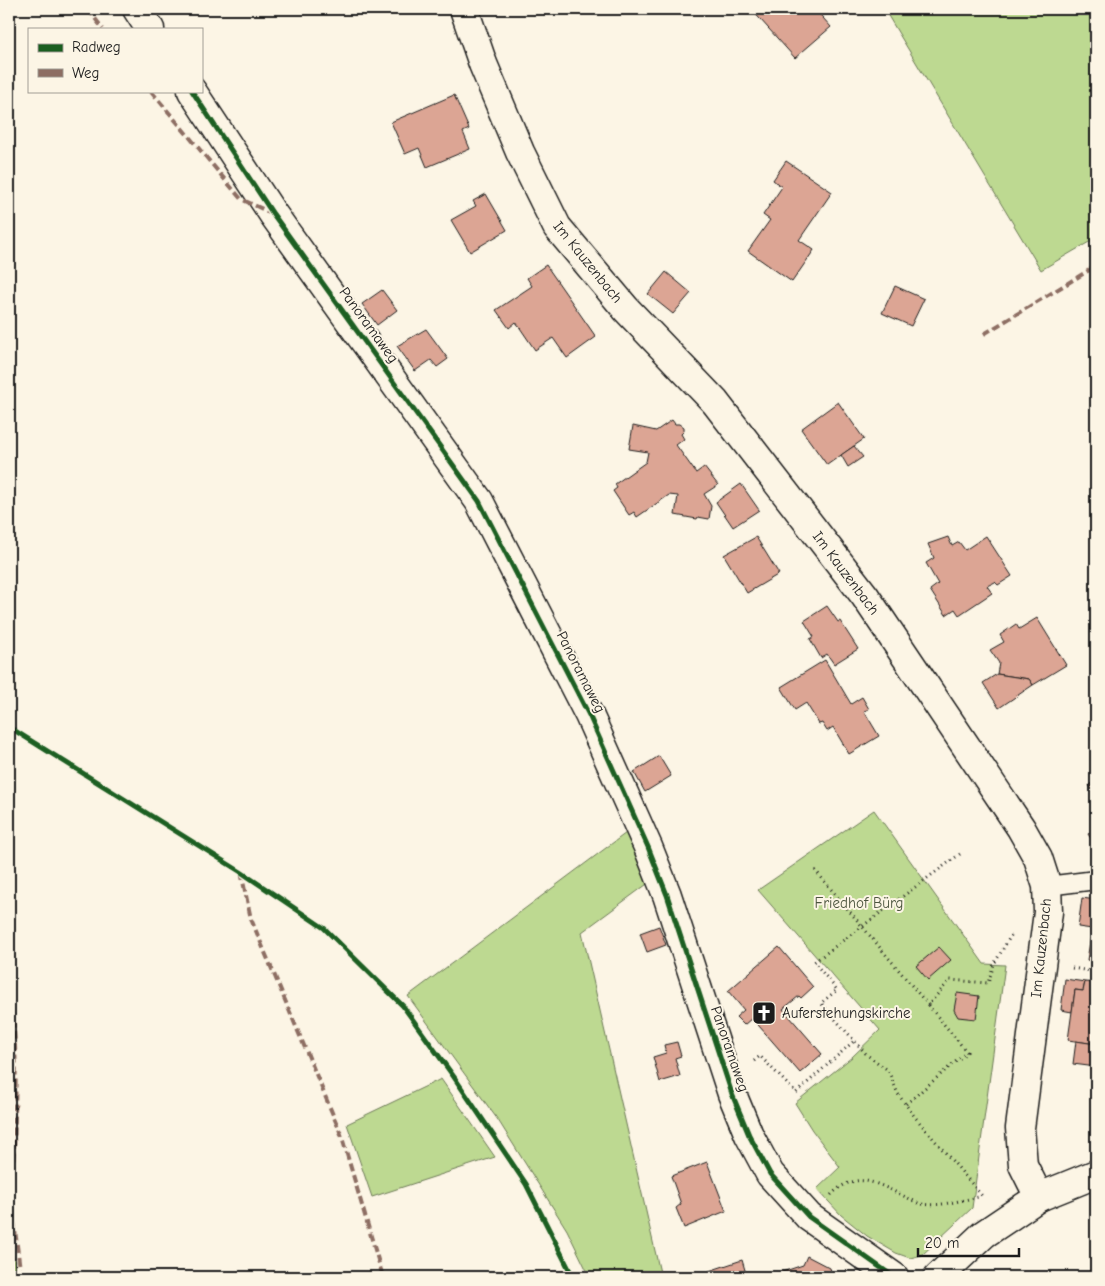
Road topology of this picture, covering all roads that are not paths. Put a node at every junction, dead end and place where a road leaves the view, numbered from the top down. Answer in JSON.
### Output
{"nodes":[{"id":1,"x":137,"y":9,"type":"edge"},
{"id":2,"x":464,"y":9,"type":"edge"},
{"id":3,"x":149,"y":28,"type":"edge"},
{"id":4,"x":193,"y":92,"type":"edge"},
{"id":5,"x":1096,"y":880,"type":"edge"},
{"id":6,"x":1047,"y":886,"type":"junction"},
{"id":7,"x":1096,"y":1174,"type":"edge"},
{"id":8,"x":1039,"y":1197,"type":"junction"},
{"id":9,"x":894,"y":1277,"type":"edge"},
{"id":10,"x":938,"y":1277,"type":"edge"}],
"edges":[{"from":1,"to":3,"type":"street"},
{"from":2,"to":6,"type":"street","name":"Im Kauzenbach"},
{"from":4,"to":9,"type":"street","name":"Panoramaweg"},
{"from":5,"to":6,"type":"lane"},
{"from":6,"to":8,"type":"street","name":"Im Kauzenbach"},
{"from":7,"to":8,"type":"street"},
{"from":8,"to":10,"type":"street"}]}
